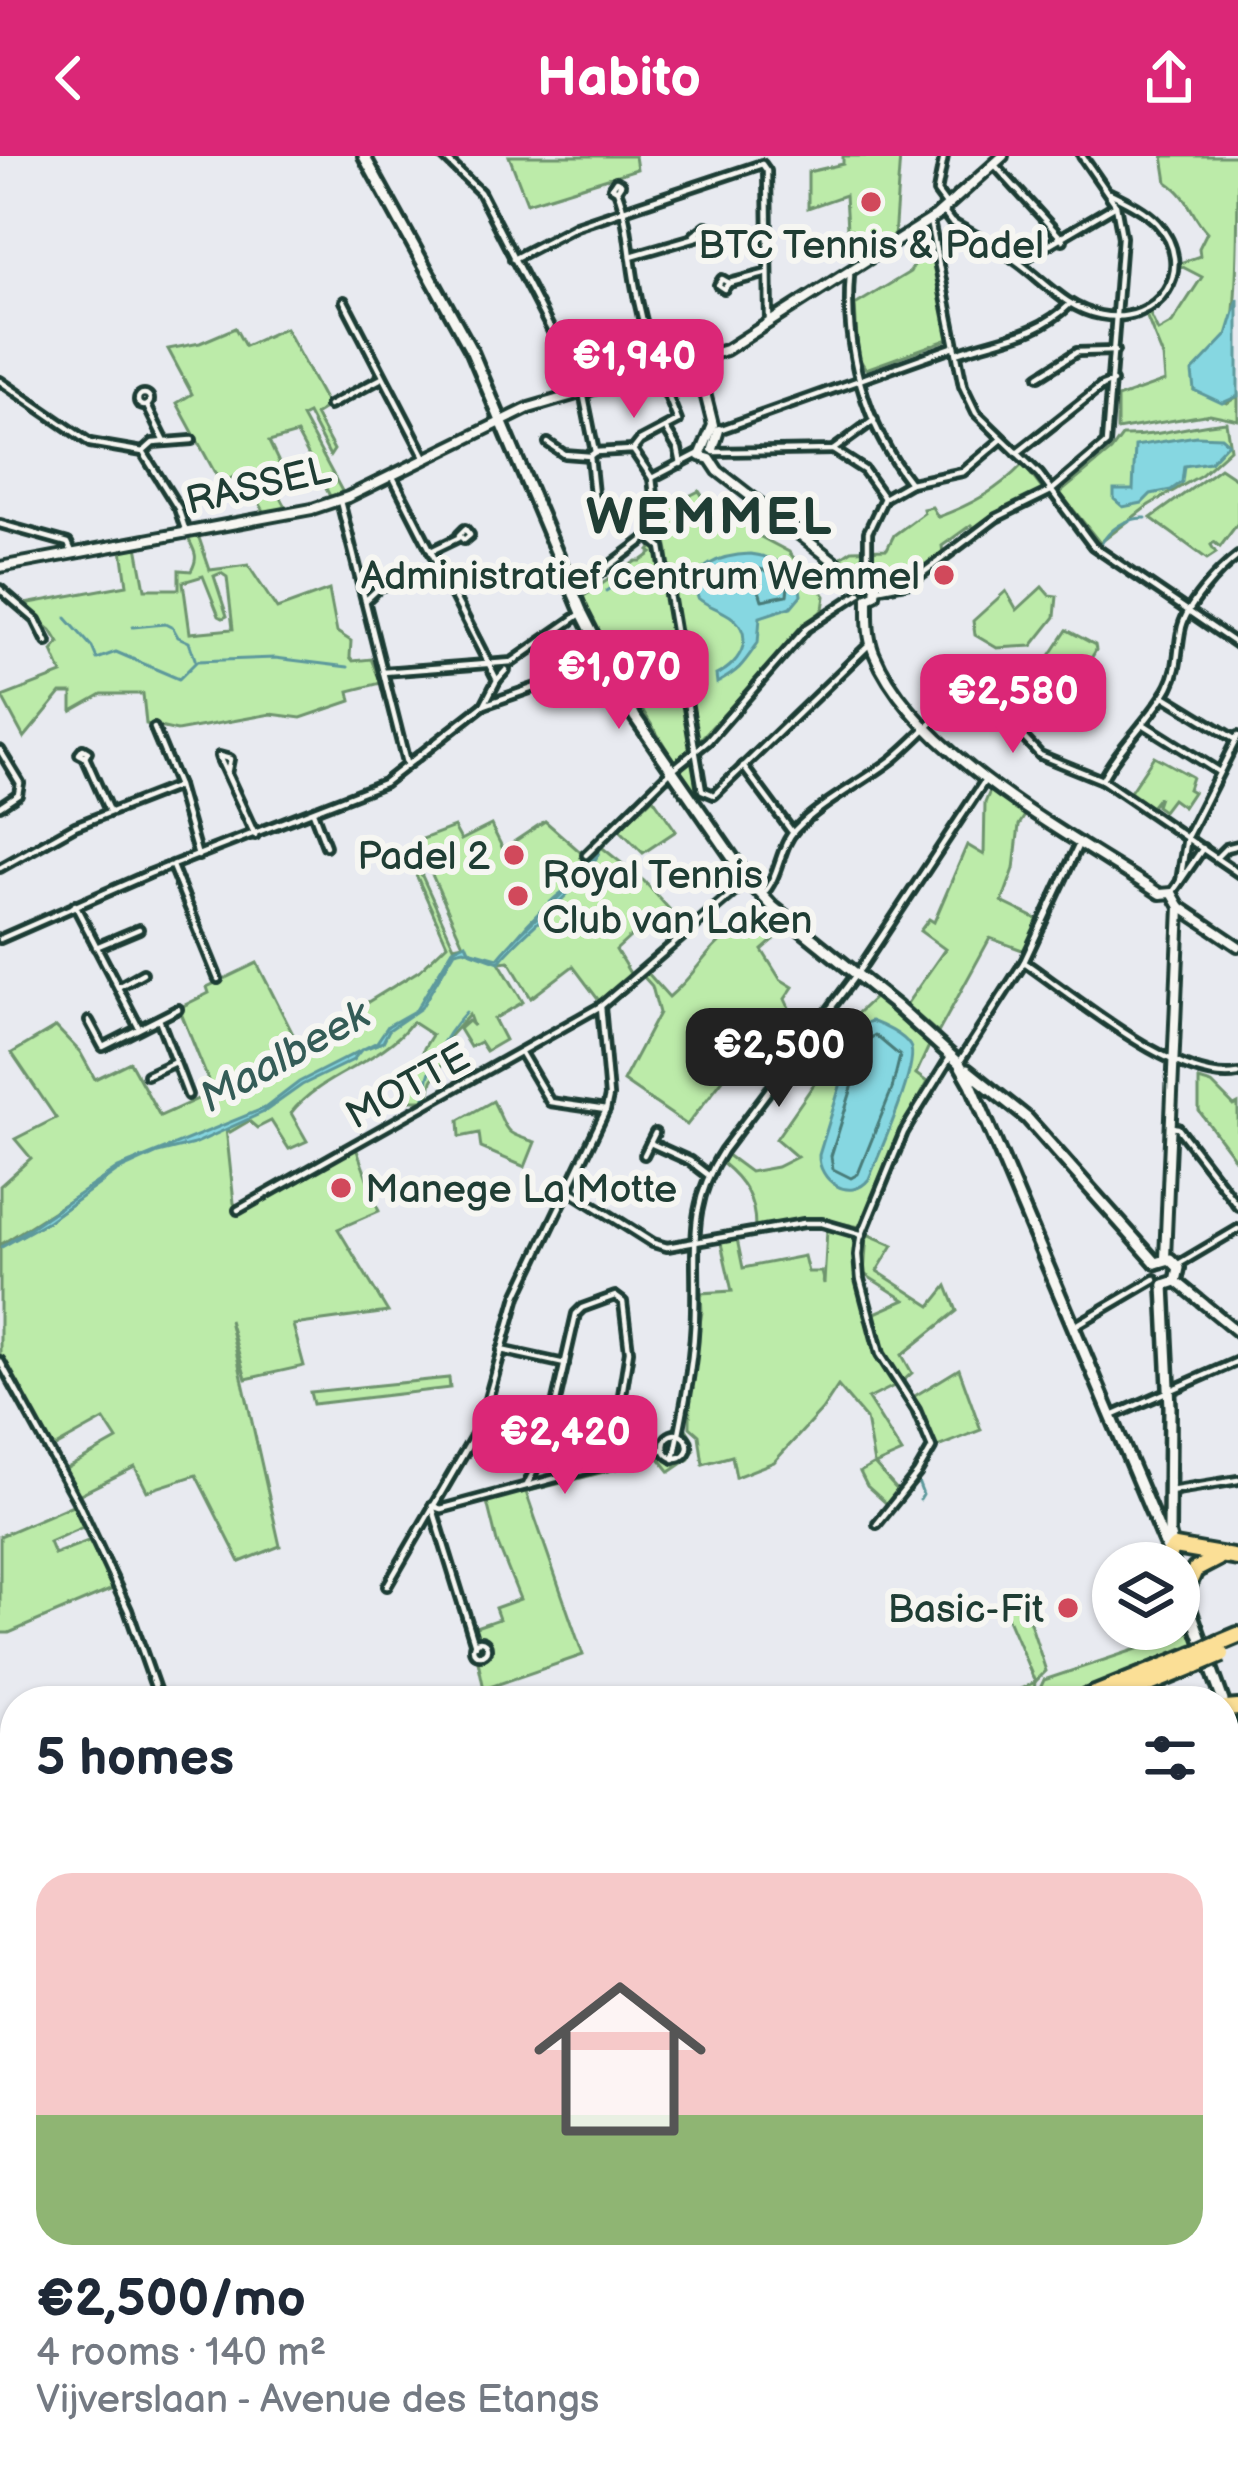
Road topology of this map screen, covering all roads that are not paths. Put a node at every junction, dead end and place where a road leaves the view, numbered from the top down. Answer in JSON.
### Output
{"nodes":[{"id":1,"x":364,"y":156,"type":"edge"},
{"id":2,"x":443,"y":156,"type":"edge"},
{"id":3,"x":944,"y":156,"type":"edge"},
{"id":4,"x":1003,"y":156,"type":"edge"},
{"id":5,"x":1082,"y":156,"type":"edge"},
{"id":6,"x":994,"y":164,"type":"junction"},
{"id":7,"x":617,"y":190,"type":"dead end"},
{"id":8,"x":1109,"y":193,"type":"junction"},
{"id":9,"x":1116,"y":205,"type":"junction"},
{"id":10,"x":624,"y":209,"type":"junction"},
{"id":11,"x":946,"y":209,"type":"junction"},
{"id":12,"x":930,"y":221,"type":"junction"},
{"id":13,"x":694,"y":236,"type":"dead end"},
{"id":14,"x":1063,"y":240,"type":"junction"},
{"id":15,"x":632,"y":256,"type":"junction"},
{"id":16,"x":513,"y":259,"type":"junction"},
{"id":17,"x":1019,"y":262,"type":"junction"},
{"id":18,"x":768,"y":273,"type":"junction"},
{"id":19,"x":850,"y":274,"type":"junction"},
{"id":20,"x":728,"y":283,"type":"dead end"},
{"id":21,"x":344,"y":301,"type":"dead end"},
{"id":22,"x":1070,"y":304,"type":"junction"},
{"id":23,"x":1118,"y":317,"type":"junction"},
{"id":24,"x":771,"y":324,"type":"junction"},
{"id":25,"x":956,"y":350,"type":"junction"},
{"id":26,"x":1115,"y":351,"type":"junction"},
{"id":27,"x":697,"y":361,"type":"junction"},
{"id":28,"x":656,"y":371,"type":"junction"},
{"id":29,"x":1039,"y":376,"type":"dead end"},
{"id":30,"x":382,"y":378,"type":"junction"},
{"id":31,"x":0,"y":381,"type":"edge"},
{"id":32,"x":861,"y":381,"type":"junction"},
{"id":33,"x":1113,"y":382,"type":"junction"},
{"id":34,"x":583,"y":392,"type":"junction"},
{"id":35,"x":147,"y":406,"type":"dead end"},
{"id":36,"x":329,"y":406,"type":"dead end"},
{"id":37,"x":500,"y":420,"type":"junction"},
{"id":38,"x":874,"y":420,"type":"junction"},
{"id":39,"x":666,"y":430,"type":"junction"},
{"id":40,"x":719,"y":430,"type":"joint"},
{"id":41,"x":995,"y":433,"type":"junction"},
{"id":42,"x":1002,"y":439,"type":"junction"},
{"id":43,"x":192,"y":440,"type":"dead end"},
{"id":44,"x":165,"y":442,"type":"junction"},
{"id":45,"x":548,"y":443,"type":"dead end"},
{"id":46,"x":633,"y":450,"type":"junction"},
{"id":47,"x":832,"y":450,"type":"junction"},
{"id":48,"x":143,"y":452,"type":"junction"},
{"id":49,"x":709,"y":452,"type":"junction"},
{"id":50,"x":986,"y":453,"type":"junction"},
{"id":51,"x":1018,"y":453,"type":"junction"},
{"id":52,"x":592,"y":454,"type":"junction"},
{"id":53,"x":425,"y":457,"type":"junction"},
{"id":54,"x":680,"y":464,"type":"junction"},
{"id":55,"x":392,"y":474,"type":"junction"},
{"id":56,"x":652,"y":478,"type":"junction"},
{"id":57,"x":910,"y":483,"type":"junction"},
{"id":58,"x":1051,"y":491,"type":"junction"},
{"id":59,"x":884,"y":498,"type":"junction"},
{"id":60,"x":340,"y":501,"type":"junction"},
{"id":61,"x":596,"y":514,"type":"dead end"},
{"id":62,"x":0,"y":524,"type":"edge"},
{"id":63,"x":186,"y":532,"type":"junction"},
{"id":64,"x":460,"y":537,"type":"dead end"},
{"id":65,"x":649,"y":537,"type":"junction"},
{"id":66,"x":431,"y":551,"type":"junction"},
{"id":67,"x":73,"y":552,"type":"junction"},
{"id":68,"x":0,"y":554,"type":"edge"},
{"id":69,"x":1238,"y":556,"type":"edge"},
{"id":70,"x":2,"y":566,"type":"edge"},
{"id":71,"x":439,"y":567,"type":"junction"},
{"id":72,"x":361,"y":582,"type":"junction"},
{"id":73,"x":380,"y":586,"type":"junction"},
{"id":74,"x":0,"y":589,"type":"edge"},
{"id":75,"x":864,"y":589,"type":"junction"},
{"id":76,"x":876,"y":589,"type":"joint"},
{"id":77,"x":574,"y":593,"type":"junction"},
{"id":78,"x":365,"y":601,"type":"junction"},
{"id":79,"x":582,"y":613,"type":"junction"},
{"id":80,"x":1187,"y":614,"type":"junction"},
{"id":81,"x":47,"y":642,"type":"dead end"},
{"id":82,"x":871,"y":644,"type":"junction"},
{"id":83,"x":1238,"y":645,"type":"edge"},
{"id":84,"x":488,"y":663,"type":"junction"},
{"id":85,"x":607,"y":663,"type":"junction"},
{"id":86,"x":506,"y":670,"type":"dead end"},
{"id":87,"x":383,"y":672,"type":"junction"},
{"id":88,"x":497,"y":680,"type":"junction"},
{"id":89,"x":1162,"y":696,"type":"junction"},
{"id":90,"x":484,"y":704,"type":"junction"},
{"id":91,"x":1143,"y":724,"type":"junction"},
{"id":92,"x":926,"y":726,"type":"junction"},
{"id":93,"x":154,"y":728,"type":"dead end"},
{"id":94,"x":1237,"y":738,"type":"edge"},
{"id":95,"x":0,"y":750,"type":"edge"},
{"id":96,"x":694,"y":752,"type":"junction"},
{"id":97,"x":85,"y":757,"type":"dead end"},
{"id":98,"x":407,"y":766,"type":"junction"},
{"id":99,"x":743,"y":766,"type":"junction"},
{"id":100,"x":671,"y":770,"type":"junction"},
{"id":101,"x":1219,"y":772,"type":"junction"},
{"id":102,"x":227,"y":774,"type":"dead end"},
{"id":103,"x":986,"y":779,"type":"junction"},
{"id":104,"x":1102,"y":780,"type":"junction"},
{"id":105,"x":178,"y":786,"type":"junction"},
{"id":106,"x":0,"y":806,"type":"edge"},
{"id":107,"x":109,"y":811,"type":"junction"},
{"id":108,"x":313,"y":812,"type":"junction"},
{"id":109,"x":792,"y":832,"type":"junction"},
{"id":110,"x":255,"y":835,"type":"junction"},
{"id":111,"x":1187,"y":837,"type":"junction"},
{"id":112,"x":1080,"y":842,"type":"junction"},
{"id":113,"x":1238,"y":845,"type":"edge"},
{"id":114,"x":326,"y":846,"type":"dead end"},
{"id":115,"x":1203,"y":848,"type":"junction"},
{"id":116,"x":586,"y":855,"type":"dead end"},
{"id":117,"x":198,"y":856,"type":"junction"},
{"id":118,"x":1217,"y":858,"type":"junction"},
{"id":119,"x":172,"y":866,"type":"junction"},
{"id":120,"x":0,"y":868,"type":"edge"},
{"id":121,"x":1238,"y":873,"type":"edge"},
{"id":122,"x":748,"y":880,"type":"junction"},
{"id":123,"x":1180,"y":881,"type":"junction"},
{"id":124,"x":762,"y":896,"type":"junction"},
{"id":125,"x":1173,"y":899,"type":"junction"},
{"id":126,"x":75,"y":905,"type":"junction"},
{"id":127,"x":139,"y":929,"type":"dead end"},
{"id":128,"x":0,"y":939,"type":"edge"},
{"id":129,"x":1238,"y":946,"type":"edge"},
{"id":130,"x":96,"y":947,"type":"junction"},
{"id":131,"x":1024,"y":962,"type":"junction"},
{"id":132,"x":143,"y":973,"type":"dead end"},
{"id":133,"x":857,"y":974,"type":"junction"},
{"id":134,"x":218,"y":980,"type":"dead end"},
{"id":135,"x":118,"y":987,"type":"junction"},
{"id":136,"x":601,"y":1006,"type":"junction"},
{"id":137,"x":178,"y":1009,"type":"dead end"},
{"id":138,"x":159,"y":1019,"type":"junction"},
{"id":139,"x":89,"y":1021,"type":"dead end"},
{"id":140,"x":139,"y":1028,"type":"junction"},
{"id":141,"x":521,"y":1053,"type":"junction"},
{"id":142,"x":955,"y":1060,"type":"junction"},
{"id":143,"x":175,"y":1062,"type":"junction"},
{"id":144,"x":1174,"y":1063,"type":"junction"},
{"id":145,"x":1238,"y":1075,"type":"edge"},
{"id":146,"x":147,"y":1076,"type":"dead end"},
{"id":147,"x":977,"y":1084,"type":"junction"},
{"id":148,"x":188,"y":1095,"type":"dead end"},
{"id":149,"x":606,"y":1110,"type":"junction"},
{"id":150,"x":1171,"y":1127,"type":"junction"},
{"id":151,"x":655,"y":1132,"type":"dead end"},
{"id":152,"x":650,"y":1143,"type":"junction"},
{"id":153,"x":644,"y":1155,"type":"dead end"},
{"id":154,"x":708,"y":1175,"type":"junction"},
{"id":155,"x":568,"y":1189,"type":"junction"},
{"id":156,"x":1238,"y":1206,"type":"edge"},
{"id":157,"x":238,"y":1210,"type":"dead end"},
{"id":158,"x":1238,"y":1229,"type":"edge"},
{"id":159,"x":862,"y":1234,"type":"junction"},
{"id":160,"x":693,"y":1244,"type":"junction"},
{"id":161,"x":1161,"y":1261,"type":"junction"},
{"id":162,"x":1170,"y":1277,"type":"junction"},
{"id":163,"x":1073,"y":1327,"type":"junction"},
{"id":164,"x":1238,"y":1329,"type":"edge"},
{"id":165,"x":501,"y":1350,"type":"junction"},
{"id":166,"x":1238,"y":1361,"type":"edge"},
{"id":167,"x":1,"y":1364,"type":"edge"},
{"id":168,"x":565,"y":1364,"type":"junction"},
{"id":169,"x":1170,"y":1390,"type":"junction"},
{"id":170,"x":1112,"y":1416,"type":"junction"},
{"id":171,"x":679,"y":1434,"type":"junction"},
{"id":172,"x":664,"y":1450,"type":"junction"},
{"id":173,"x":674,"y":1459,"type":"junction"},
{"id":174,"x":611,"y":1464,"type":"junction"},
{"id":175,"x":1234,"y":1482,"type":"edge"},
{"id":176,"x":526,"y":1485,"type":"junction"},
{"id":177,"x":444,"y":1490,"type":"junction"},
{"id":178,"x":1170,"y":1491,"type":"junction"},
{"id":179,"x":455,"y":1505,"type":"junction"},
{"id":180,"x":432,"y":1506,"type":"junction"},
{"id":181,"x":1169,"y":1516,"type":"junction"},
{"id":182,"x":1155,"y":1518,"type":"junction"},
{"id":183,"x":877,"y":1524,"type":"dead end"},
{"id":184,"x":1167,"y":1542,"type":"edge"},
{"id":185,"x":1172,"y":1542,"type":"edge"},
{"id":186,"x":1200,"y":1557,"type":"edge"},
{"id":187,"x":1238,"y":1560,"type":"edge"},
{"id":188,"x":1200,"y":1567,"type":"edge"},
{"id":189,"x":386,"y":1586,"type":"dead end"},
{"id":190,"x":1200,"y":1632,"type":"edge"},
{"id":191,"x":1238,"y":1635,"type":"edge"},
{"id":192,"x":475,"y":1645,"type":"dead end"},
{"id":193,"x":1238,"y":1647,"type":"edge"},
{"id":194,"x":1221,"y":1649,"type":"junction"},
{"id":195,"x":1194,"y":1660,"type":"junction"},
{"id":196,"x":154,"y":1686,"type":"edge"},
{"id":197,"x":1120,"y":1686,"type":"edge"},
{"id":198,"x":1139,"y":1686,"type":"edge"},
{"id":199,"x":1221,"y":1686,"type":"edge"}],
"edges":[{"from":1,"to":37,"type":"main road"},
{"from":2,"to":16,"type":"street"},
{"from":3,"to":11,"type":"street"},
{"from":4,"to":6,"type":"street","name":"RASSEL"},
{"from":5,"to":8,"type":"street"},
{"from":6,"to":11,"type":"street","name":"RASSEL"},
{"from":6,"to":14,"type":"street"},
{"from":7,"to":10,"type":"street"},
{"from":8,"to":9,"type":"street"},
{"from":8,"to":23,"type":"street"},
{"from":9,"to":14,"type":"street"},
{"from":9,"to":23,"type":"street"},
{"from":10,"to":15,"type":"street"},
{"from":10,"to":16,"type":"street"},
{"from":10,"to":18,"type":"street"},
{"from":11,"to":12,"type":"street","name":"RASSEL"},
{"from":11,"to":17,"type":"street"},
{"from":12,"to":19,"type":"street","name":"RASSEL"},
{"from":12,"to":25,"type":"street"},
{"from":13,"to":15,"type":"street"},
{"from":14,"to":17,"type":"street"},
{"from":15,"to":28,"type":"street"},
{"from":16,"to":34,"type":"street"},
{"from":17,"to":22,"type":"street"},
{"from":18,"to":20,"type":"street"},
{"from":18,"to":24,"type":"street"},
{"from":19,"to":24,"type":"street","name":"RASSEL"},
{"from":19,"to":32,"type":"street"},
{"from":21,"to":30,"type":"street"},
{"from":22,"to":23,"type":"street"},
{"from":22,"to":25,"type":"street"},
{"from":23,"to":26,"type":"street"},
{"from":24,"to":27,"type":"street","name":"RASSEL"},
{"from":25,"to":32,"type":"street"},
{"from":25,"to":41,"type":"street"},
{"from":26,"to":29,"type":"street"},
{"from":26,"to":33,"type":"street"},
{"from":27,"to":28,"type":"street","name":"RASSEL"},
{"from":27,"to":49,"type":"street"},
{"from":28,"to":34,"type":"street","name":"RASSEL"},
{"from":28,"to":39,"type":"street"},
{"from":30,"to":36,"type":"street"},
{"from":30,"to":53,"type":"street"},
{"from":31,"to":48,"type":"street"},
{"from":32,"to":38,"type":"street"},
{"from":32,"to":40,"type":"street"},
{"from":33,"to":51,"type":"street"},
{"from":33,"to":58,"type":"street"},
{"from":34,"to":37,"type":"street","name":"RASSEL"},
{"from":34,"to":52,"type":"street"},
{"from":35,"to":44,"type":"street"},
{"from":37,"to":53,"type":"street","name":"RASSEL"},
{"from":37,"to":77,"type":"main road"},
{"from":38,"to":47,"type":"street"},
{"from":38,"to":57,"type":"street"},
{"from":39,"to":46,"type":"street"},
{"from":39,"to":54,"type":"street"},
{"from":40,"to":49,"type":"street"},
{"from":41,"to":42,"type":"street"},
{"from":41,"to":50,"type":"street"},
{"from":42,"to":50,"type":"street"},
{"from":42,"to":51,"type":"street"},
{"from":43,"to":44,"type":"street"},
{"from":44,"to":48,"type":"street"},
{"from":45,"to":52,"type":"street"},
{"from":46,"to":52,"type":"street"},
{"from":46,"to":56,"type":"street"},
{"from":47,"to":49,"type":"street"},
{"from":47,"to":59,"type":"street"},
{"from":48,"to":63,"type":"street"},
{"from":49,"to":54,"type":"street"},
{"from":49,"to":75,"type":"street"},
{"from":50,"to":57,"type":"street"},
{"from":51,"to":58,"type":"street"},
{"from":52,"to":61,"type":"street"},
{"from":53,"to":55,"type":"street","name":"RASSEL"},
{"from":54,"to":56,"type":"street"},
{"from":55,"to":60,"type":"street","name":"RASSEL"},
{"from":55,"to":66,"type":"street"},
{"from":56,"to":65,"type":"street"},
{"from":57,"to":59,"type":"street"},
{"from":58,"to":76,"type":"street"},
{"from":58,"to":80,"type":"street"},
{"from":59,"to":75,"type":"street"},
{"from":60,"to":63,"type":"street","name":"RASSEL"},
{"from":60,"to":72,"type":"street"},
{"from":62,"to":67,"type":"street"},
{"from":63,"to":67,"type":"street","name":"RASSEL"},
{"from":64,"to":66,"type":"street"},
{"from":65,"to":77,"type":"street"},
{"from":65,"to":96,"type":"street"},
{"from":66,"to":71,"type":"street"},
{"from":67,"to":70,"type":"street","name":"RASSEL"},
{"from":68,"to":70,"type":"street"},
{"from":69,"to":80,"type":"street"},
{"from":71,"to":73,"type":"street"},
{"from":71,"to":84,"type":"street"},
{"from":72,"to":73,"type":"street"},
{"from":72,"to":78,"type":"street"},
{"from":73,"to":78,"type":"street"},
{"from":74,"to":81,"type":"street"},
{"from":75,"to":76,"type":"street"},
{"from":75,"to":82,"type":"street"},
{"from":75,"to":96,"type":"street"},
{"from":77,"to":79,"type":"main road"},
{"from":78,"to":87,"type":"street"},
{"from":79,"to":84,"type":"street"},
{"from":79,"to":85,"type":"main road"},
{"from":80,"to":83,"type":"street"},
{"from":80,"to":89,"type":"street"},
{"from":82,"to":92,"type":"street"},
{"from":82,"to":99,"type":"street"},
{"from":84,"to":87,"type":"street"},
{"from":84,"to":88,"type":"street"},
{"from":85,"to":90,"type":"street"},
{"from":85,"to":100,"type":"main road"},
{"from":86,"to":88,"type":"street"},
{"from":87,"to":98,"type":"street"},
{"from":88,"to":90,"type":"street"},
{"from":89,"to":91,"type":"street"},
{"from":89,"to":94,"type":"street"},
{"from":90,"to":98,"type":"street"},
{"from":91,"to":101,"type":"street"},
{"from":91,"to":104,"type":"street"},
{"from":92,"to":103,"type":"street"},
{"from":92,"to":104,"type":"street"},
{"from":92,"to":109,"type":"street"},
{"from":93,"to":105,"type":"street"},
{"from":94,"to":101,"type":"street"},
{"from":95,"to":106,"type":"street"},
{"from":96,"to":99,"type":"street"},
{"from":96,"to":100,"type":"street"},
{"from":97,"to":107,"type":"street"},
{"from":98,"to":108,"type":"street"},
{"from":99,"to":109,"type":"street"},
{"from":100,"to":116,"type":"street"},
{"from":100,"to":122,"type":"main road"},
{"from":101,"to":111,"type":"street"},
{"from":102,"to":110,"type":"street"},
{"from":103,"to":112,"type":"street"},
{"from":103,"to":133,"type":"street"},
{"from":104,"to":111,"type":"street"},
{"from":105,"to":107,"type":"street"},
{"from":105,"to":117,"type":"street"},
{"from":107,"to":120,"type":"street"},
{"from":108,"to":110,"type":"street"},
{"from":108,"to":114,"type":"street"},
{"from":109,"to":124,"type":"street"},
{"from":110,"to":117,"type":"street"},
{"from":111,"to":115,"type":"street"},
{"from":111,"to":123,"type":"street"},
{"from":112,"to":125,"type":"street"},
{"from":112,"to":131,"type":"street"},
{"from":113,"to":118,"type":"street"},
{"from":115,"to":118,"type":"street"},
{"from":115,"to":123,"type":"street"},
{"from":117,"to":119,"type":"street"},
{"from":118,"to":121,"type":"street"},
{"from":119,"to":126,"type":"street"},
{"from":119,"to":134,"type":"street"},
{"from":122,"to":124,"type":"main road"},
{"from":122,"to":136,"type":"street","name":"MOTTE"},
{"from":123,"to":125,"type":"street"},
{"from":124,"to":133,"type":"main road"},
{"from":125,"to":129,"type":"street"},
{"from":125,"to":144,"type":"street"},
{"from":126,"to":128,"type":"street"},
{"from":126,"to":130,"type":"street"},
{"from":127,"to":130,"type":"street"},
{"from":130,"to":135,"type":"street"},
{"from":131,"to":142,"type":"street"},
{"from":131,"to":144,"type":"street"},
{"from":132,"to":135,"type":"street"},
{"from":133,"to":142,"type":"main road"},
{"from":133,"to":154,"type":"street"},
{"from":135,"to":140,"type":"street"},
{"from":136,"to":141,"type":"street","name":"MOTTE"},
{"from":136,"to":149,"type":"street"},
{"from":137,"to":138,"type":"street"},
{"from":138,"to":140,"type":"street"},
{"from":138,"to":143,"type":"street"},
{"from":139,"to":140,"type":"street"},
{"from":141,"to":149,"type":"street"},
{"from":141,"to":157,"type":"street","name":"MOTTE"},
{"from":142,"to":147,"type":"main road"},
{"from":142,"to":159,"type":"street"},
{"from":143,"to":146,"type":"street"},
{"from":143,"to":148,"type":"street"},
{"from":144,"to":145,"type":"street"},
{"from":144,"to":150,"type":"street"},
{"from":147,"to":161,"type":"main road"},
{"from":147,"to":163,"type":"main road"},
{"from":149,"to":155,"type":"street"},
{"from":150,"to":156,"type":"street"},
{"from":150,"to":161,"type":"street"},
{"from":151,"to":152,"type":"street"},
{"from":152,"to":153,"type":"street"},
{"from":152,"to":154,"type":"street"},
{"from":154,"to":160,"type":"street"},
{"from":155,"to":160,"type":"street"},
{"from":155,"to":165,"type":"street"},
{"from":158,"to":162,"type":"street"},
{"from":159,"to":160,"type":"street"},
{"from":159,"to":183,"type":"street"},
{"from":160,"to":171,"type":"street"},
{"from":161,"to":162,"type":"main road"},
{"from":161,"to":162,"type":"main road"},
{"from":162,"to":163,"type":"street"},
{"from":162,"to":164,"type":"street"},
{"from":162,"to":169,"type":"main road"},
{"from":163,"to":170,"type":"main road"},
{"from":165,"to":168,"type":"street"},
{"from":165,"to":177,"type":"street"},
{"from":166,"to":169,"type":"street"},
{"from":167,"to":196,"type":"street"},
{"from":168,"to":174,"type":"street"},
{"from":168,"to":176,"type":"street"},
{"from":169,"to":170,"type":"street"},
{"from":169,"to":178,"type":"main road"},
{"from":170,"to":182,"type":"main road"},
{"from":171,"to":172,"type":"street"},
{"from":171,"to":173,"type":"street"},
{"from":171,"to":173,"type":"street"},
{"from":172,"to":173,"type":"street"},
{"from":172,"to":174,"type":"street"},
{"from":174,"to":176,"type":"street"},
{"from":175,"to":178,"type":"street"},
{"from":176,"to":179,"type":"street"},
{"from":177,"to":179,"type":"street"},
{"from":177,"to":180,"type":"street"},
{"from":178,"to":181,"type":"main road"},
{"from":179,"to":180,"type":"street"},
{"from":180,"to":189,"type":"street"},
{"from":180,"to":192,"type":"street"},
{"from":181,"to":182,"type":"main road"},
{"from":181,"to":185,"type":"main road"},
{"from":182,"to":184,"type":"main road"},
{"from":186,"to":187,"type":"highway"},
{"from":187,"to":188,"type":"highway"},
{"from":190,"to":199,"type":"main road"},
{"from":191,"to":194,"type":"highway"},
{"from":193,"to":194,"type":"highway"},
{"from":194,"to":195,"type":"highway","bridge":true},
{"from":195,"to":197,"type":"highway"},
{"from":195,"to":198,"type":"highway"}]}
